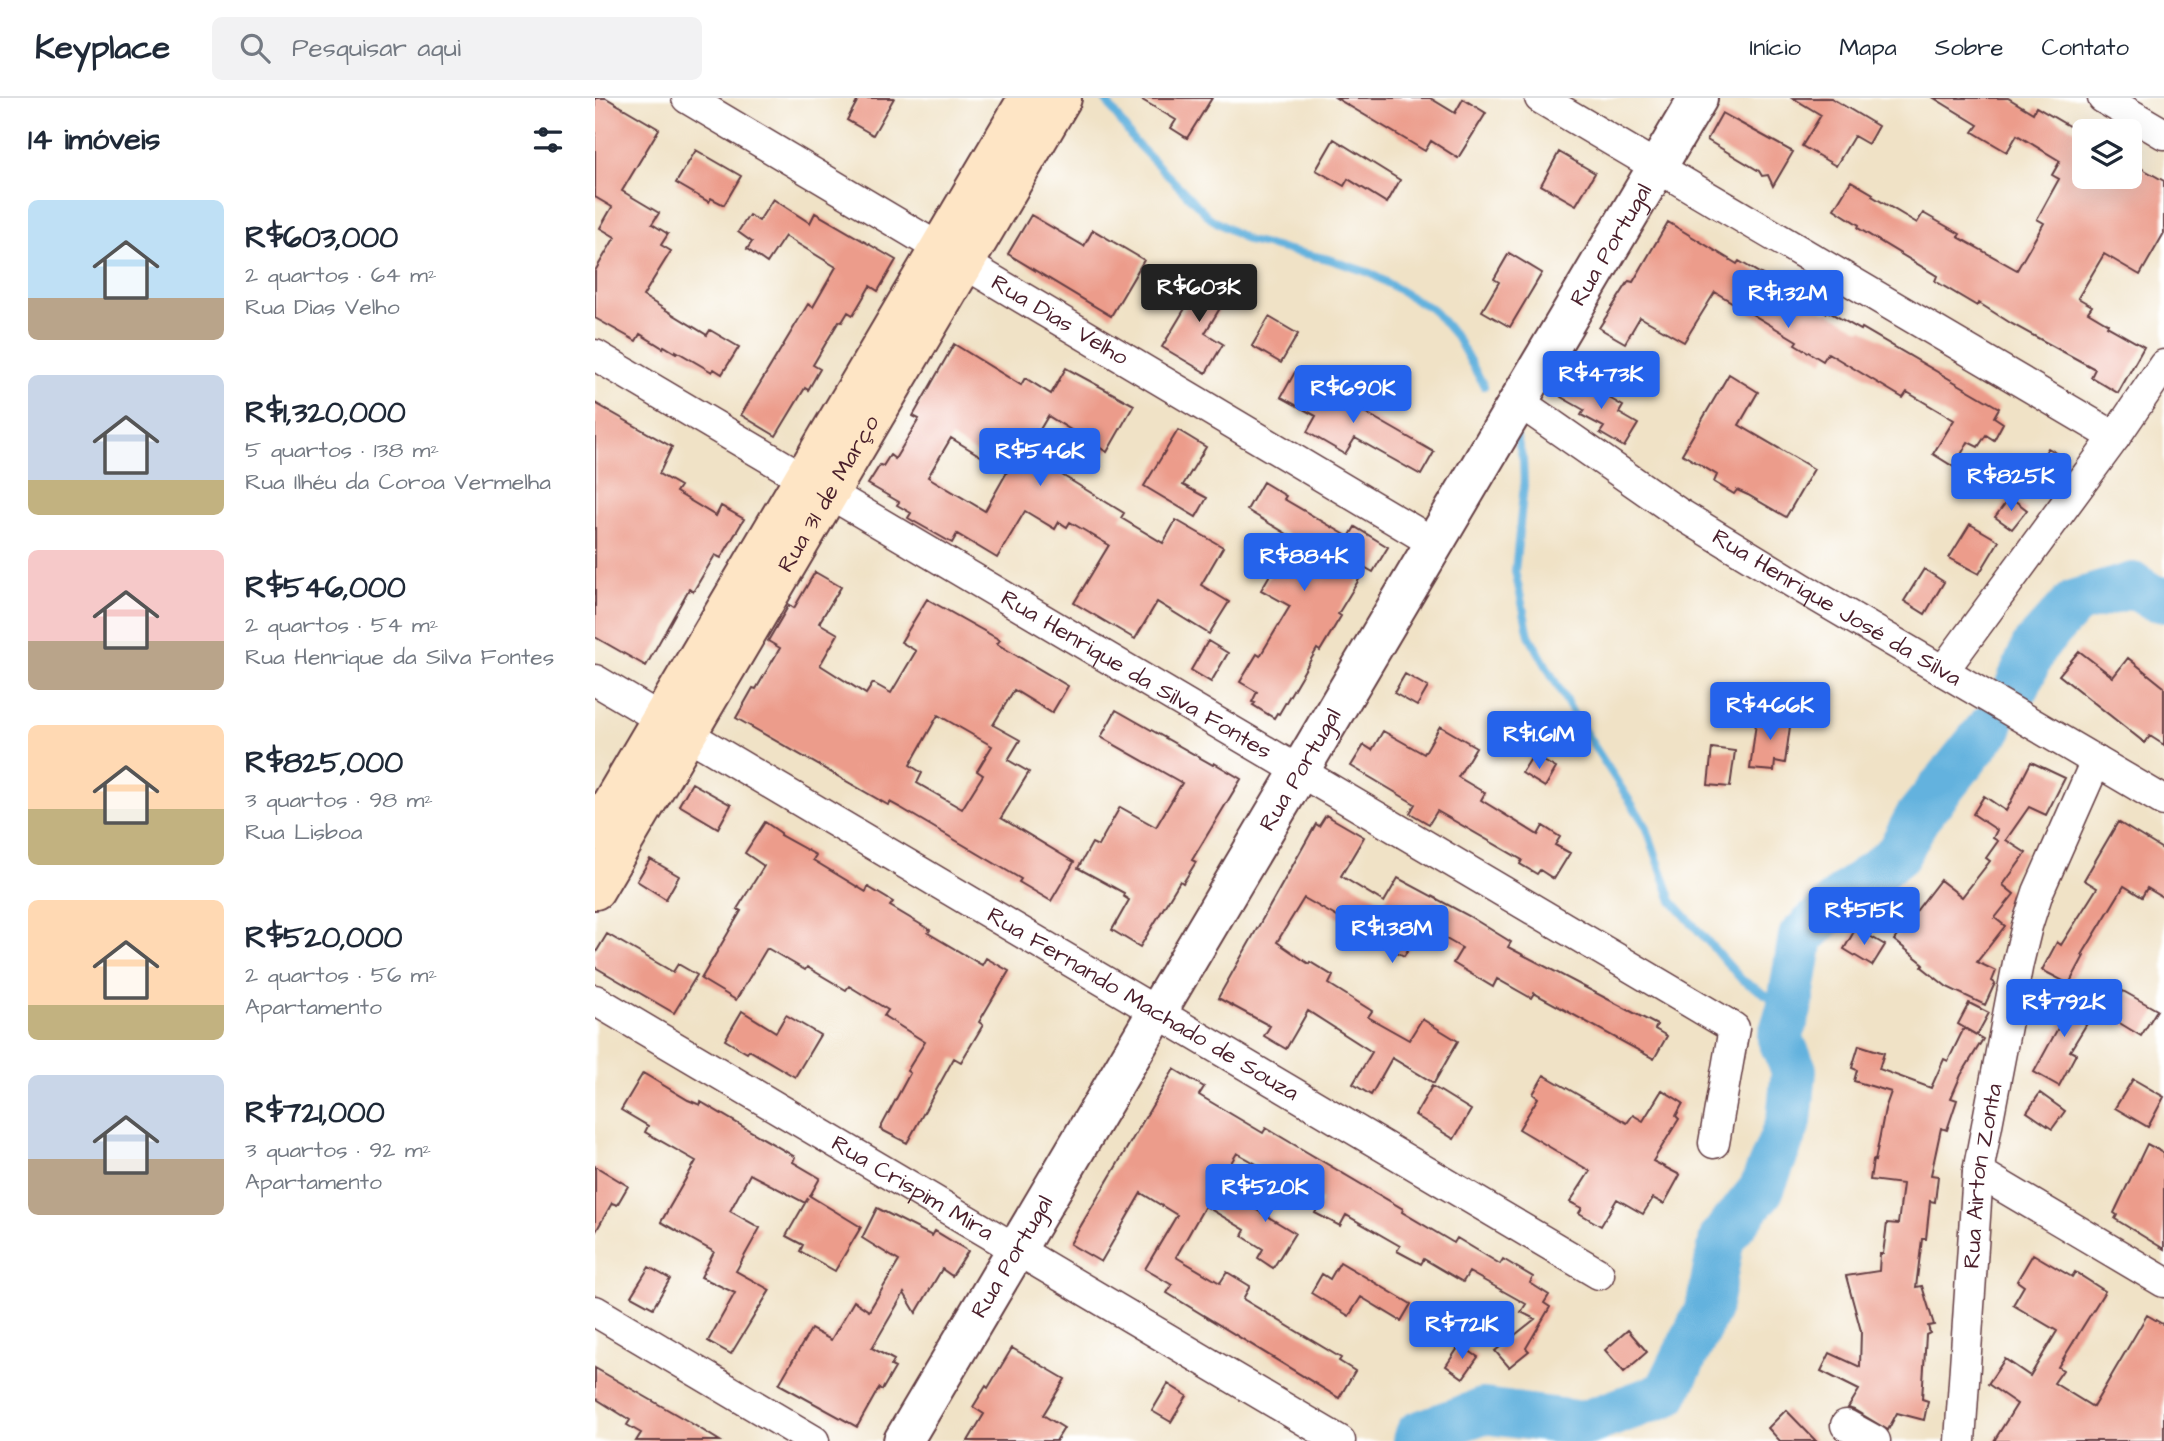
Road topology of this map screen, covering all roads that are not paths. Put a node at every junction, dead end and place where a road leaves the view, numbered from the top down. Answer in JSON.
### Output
{"nodes":[{"id":1,"x":687,"y":98,"type":"edge"},
{"id":2,"x":1028,"y":98,"type":"edge"},
{"id":3,"x":1062,"y":98,"type":"edge"},
{"id":4,"x":1540,"y":98,"type":"edge"},
{"id":5,"x":1698,"y":98,"type":"edge"},
{"id":6,"x":2103,"y":98,"type":"edge"},
{"id":7,"x":2164,"y":135,"type":"edge"},
{"id":8,"x":1657,"y":167,"type":"junction"},
{"id":9,"x":952,"y":256,"type":"junction"},
{"id":10,"x":595,"y":355,"type":"edge"},
{"id":11,"x":2164,"y":365,"type":"edge"},
{"id":12,"x":1518,"y":401,"type":"junction"},
{"id":13,"x":2115,"y":437,"type":"junction"},
{"id":14,"x":816,"y":486,"type":"junction"},
{"id":15,"x":1434,"y":542,"type":"junction"},
{"id":16,"x":1943,"y":671,"type":"junction"},
{"id":17,"x":595,"y":680,"type":"edge"},
{"id":18,"x":674,"y":727,"type":"junction"},
{"id":19,"x":2096,"y":761,"type":"junction"},
{"id":20,"x":1299,"y":771,"type":"junction"},
{"id":21,"x":2164,"y":801,"type":"edge"},
{"id":22,"x":595,"y":831,"type":"edge"},
{"id":23,"x":595,"y":890,"type":"edge"},
{"id":24,"x":595,"y":1000,"type":"edge"},
{"id":25,"x":1157,"y":1012,"type":"junction"},
{"id":26,"x":1714,"y":1143,"type":"dead end"},
{"id":27,"x":1978,"y":1172,"type":"junction"},
{"id":28,"x":1016,"y":1250,"type":"junction"},
{"id":29,"x":1599,"y":1273,"type":"dead end"},
{"id":30,"x":2164,"y":1282,"type":"edge"},
{"id":31,"x":595,"y":1311,"type":"edge"},
{"id":32,"x":1846,"y":1425,"type":"dead end"},
{"id":33,"x":814,"y":1441,"type":"edge"},
{"id":34,"x":902,"y":1441,"type":"edge"},
{"id":35,"x":1340,"y":1441,"type":"edge"},
{"id":36,"x":1875,"y":1441,"type":"edge"},
{"id":37,"x":1960,"y":1441,"type":"edge"}],
"edges":[{"from":1,"to":9,"type":"street","name":"Rua Dias Velho"},
{"from":2,"to":9,"type":"main road","name":"Rua 31 de Março"},
{"from":3,"to":9,"type":"main road","name":"Rua 31 de Março"},
{"from":4,"to":8,"type":"street"},
{"from":5,"to":8,"type":"street","name":"Rua Portugal"},
{"from":6,"to":7,"type":"street"},
{"from":8,"to":12,"type":"street","name":"Rua Portugal"},
{"from":8,"to":13,"type":"street"},
{"from":9,"to":14,"type":"main road","name":"Rua 31 de Março"},
{"from":9,"to":15,"type":"street","name":"Rua Dias Velho"},
{"from":10,"to":14,"type":"street","name":"Rua Henrique da Silva Fontes"},
{"from":11,"to":13,"type":"street"},
{"from":12,"to":15,"type":"street","name":"Rua Portugal"},
{"from":12,"to":16,"type":"street","name":"Rua Henrique José da Silva"},
{"from":13,"to":16,"type":"street"},
{"from":14,"to":18,"type":"main road","name":"Rua 31 de Março"},
{"from":14,"to":20,"type":"street","name":"Rua Henrique da Silva Fontes"},
{"from":15,"to":20,"type":"street","name":"Rua Portugal"},
{"from":16,"to":19,"type":"street","name":"Rua Henrique José da Silva"},
{"from":17,"to":18,"type":"street","name":"Rua Fernando Machado de Souza"},
{"from":18,"to":22,"type":"main road","name":"Rua 31 de Março"},
{"from":18,"to":23,"type":"main road","name":"Rua 31 de Março"},
{"from":18,"to":25,"type":"street","name":"Rua Fernando Machado de Souza"},
{"from":19,"to":21,"type":"street","name":"Rua Henrique José da Silva"},
{"from":19,"to":27,"type":"street","name":"Rua Airton Zonta"},
{"from":20,"to":25,"type":"street","name":"Rua Portugal"},
{"from":20,"to":26,"type":"street","name":"Rua Henrique da Silva Fontes"},
{"from":24,"to":28,"type":"street","name":"Rua Crispim Mira"},
{"from":25,"to":28,"type":"street","name":"Rua Portugal"},
{"from":25,"to":29,"type":"street","name":"Rua Fernando Machado de Souza"},
{"from":27,"to":30,"type":"street"},
{"from":27,"to":37,"type":"street","name":"Rua Airton Zonta"},
{"from":28,"to":34,"type":"street","name":"Rua Portugal"},
{"from":28,"to":35,"type":"street","name":"Rua Crispim Mira"},
{"from":31,"to":33,"type":"street"},
{"from":32,"to":36,"type":"street"}]}
